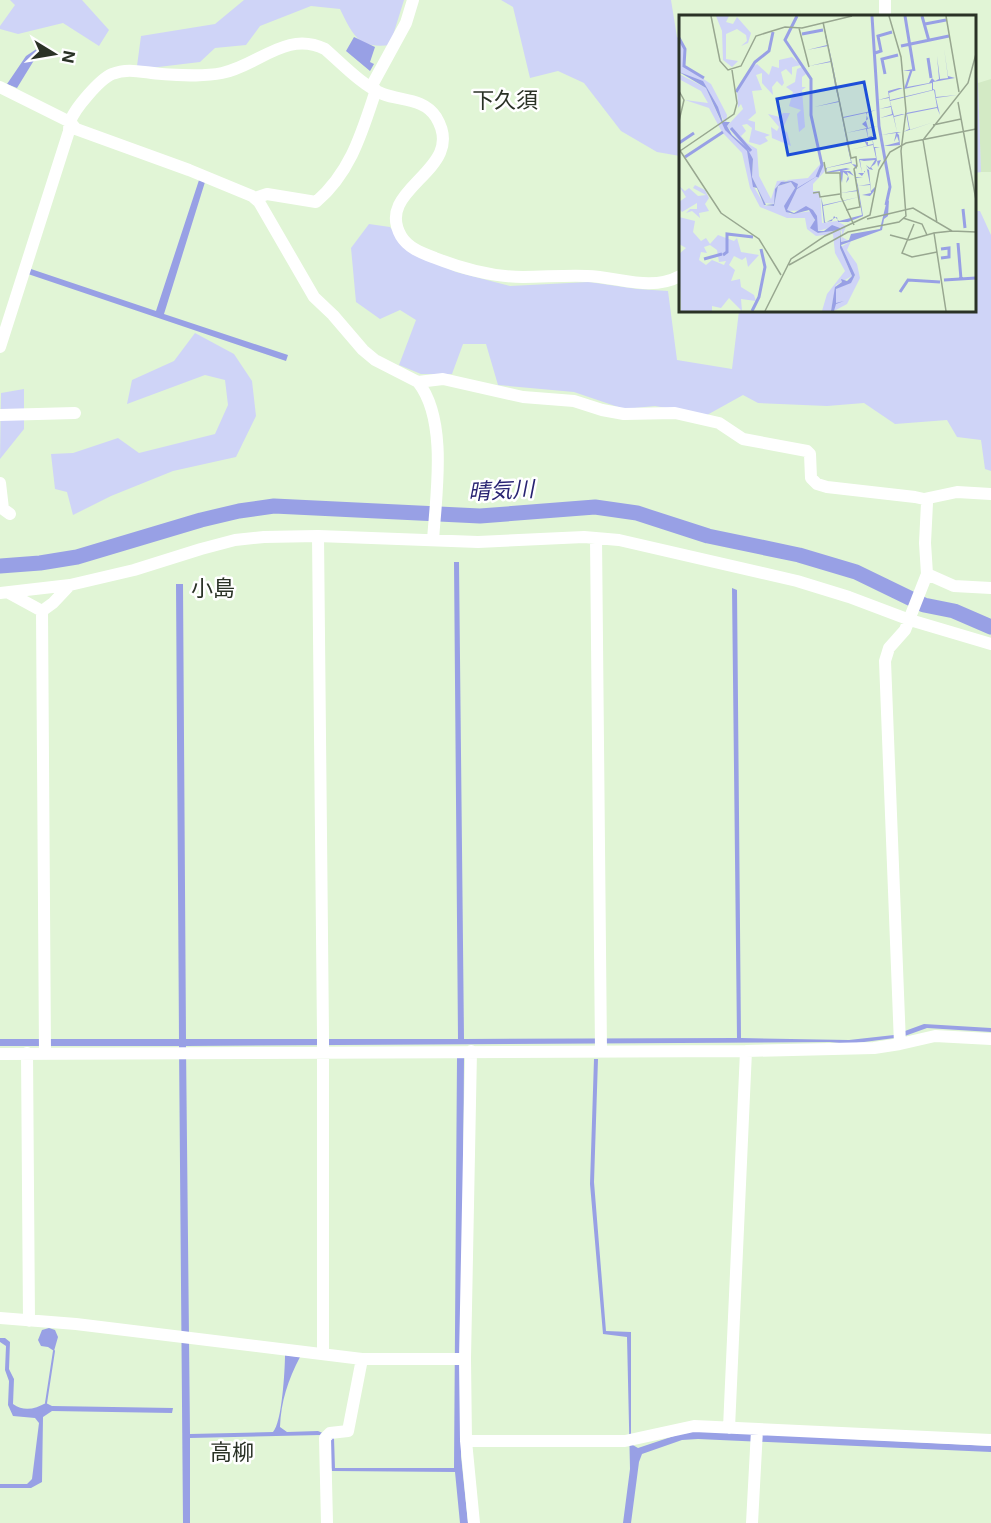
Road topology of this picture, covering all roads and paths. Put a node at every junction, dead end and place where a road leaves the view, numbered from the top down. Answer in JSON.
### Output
{"nodes":[{"id":1,"x":413,"y":0,"type":"edge"},
{"id":2,"x":0,"y":87,"type":"edge"},
{"id":3,"x":373,"y":88,"type":"junction"},
{"id":4,"x":70,"y":122,"type":"junction"},
{"id":5,"x":255,"y":198,"type":"junction"},
{"id":6,"x":679,"y":277,"type":"edge"},
{"id":7,"x":0,"y":347,"type":"edge"},
{"id":8,"x":418,"y":382,"type":"junction"},
{"id":9,"x":75,"y":413,"type":"dead end"},
{"id":10,"x":0,"y":415,"type":"edge"},
{"id":11,"x":0,"y":483,"type":"edge"},
{"id":12,"x":991,"y":494,"type":"edge"},
{"id":13,"x":924,"y":500,"type":"junction"},
{"id":14,"x":10,"y":514,"type":"dead end"},
{"id":15,"x":318,"y":536,"type":"junction"},
{"id":16,"x":596,"y":537,"type":"junction"},
{"id":17,"x":434,"y":540,"type":"junction"},
{"id":18,"x":927,"y":574,"type":"junction"},
{"id":19,"x":70,"y":585,"type":"junction"},
{"id":20,"x":991,"y":588,"type":"edge"},
{"id":21,"x":5,"y":593,"type":"edge"},
{"id":22,"x":42,"y":611,"type":"junction"},
{"id":23,"x":910,"y":620,"type":"junction"},
{"id":24,"x":991,"y":644,"type":"edge"},
{"id":25,"x":991,"y":1039,"type":"edge"},
{"id":26,"x":900,"y":1044,"type":"junction"},
{"id":27,"x":600,"y":1051,"type":"junction"},
{"id":28,"x":746,"y":1051,"type":"junction"},
{"id":29,"x":323,"y":1052,"type":"junction"},
{"id":30,"x":471,"y":1052,"type":"junction"},
{"id":31,"x":27,"y":1053,"type":"junction"},
{"id":32,"x":45,"y":1053,"type":"junction"},
{"id":33,"x":0,"y":1054,"type":"edge"},
{"id":34,"x":0,"y":1318,"type":"edge"},
{"id":35,"x":29,"y":1321,"type":"junction"},
{"id":36,"x":322,"y":1354,"type":"junction"},
{"id":37,"x":362,"y":1359,"type":"junction"},
{"id":38,"x":465,"y":1359,"type":"junction"},
{"id":39,"x":729,"y":1428,"type":"junction"},
{"id":40,"x":757,"y":1430,"type":"junction"},
{"id":41,"x":991,"y":1440,"type":"edge"},
{"id":42,"x":466,"y":1441,"type":"junction"},
{"id":43,"x":327,"y":1523,"type":"edge"},
{"id":44,"x":474,"y":1523,"type":"edge"},
{"id":45,"x":752,"y":1523,"type":"edge"}],
"edges":[{"from":1,"to":3,"type":"street"},
{"from":2,"to":4,"type":"street"},
{"from":3,"to":4,"type":"street"},
{"from":3,"to":5,"type":"street"},
{"from":3,"to":6,"type":"street"},
{"from":4,"to":5,"type":"street"},
{"from":4,"to":7,"type":"street"},
{"from":5,"to":8,"type":"street"},
{"from":8,"to":13,"type":"street"},
{"from":8,"to":17,"type":"street"},
{"from":9,"to":10,"type":"street"},
{"from":11,"to":14,"type":"street"},
{"from":12,"to":13,"type":"street"},
{"from":13,"to":18,"type":"street"},
{"from":15,"to":17,"type":"street"},
{"from":15,"to":19,"type":"street"},
{"from":15,"to":29,"type":"street"},
{"from":16,"to":17,"type":"street"},
{"from":16,"to":23,"type":"street"},
{"from":16,"to":27,"type":"street"},
{"from":18,"to":20,"type":"street"},
{"from":18,"to":23,"type":"street"},
{"from":19,"to":21,"type":"street"},
{"from":19,"to":22,"type":"street"},
{"from":21,"to":22,"type":"street"},
{"from":22,"to":32,"type":"street"},
{"from":23,"to":24,"type":"street"},
{"from":23,"to":26,"type":"street"},
{"from":25,"to":26,"type":"street"},
{"from":26,"to":28,"type":"street"},
{"from":27,"to":28,"type":"street"},
{"from":27,"to":30,"type":"street"},
{"from":28,"to":39,"type":"street"},
{"from":29,"to":30,"type":"street"},
{"from":29,"to":32,"type":"street"},
{"from":29,"to":36,"type":"street"},
{"from":30,"to":38,"type":"street"},
{"from":31,"to":32,"type":"street"},
{"from":31,"to":33,"type":"street"},
{"from":31,"to":35,"type":"street"},
{"from":34,"to":35,"type":"street"},
{"from":35,"to":36,"type":"street"},
{"from":36,"to":37,"type":"street"},
{"from":37,"to":38,"type":"street"},
{"from":37,"to":43,"type":"street"},
{"from":38,"to":42,"type":"street"},
{"from":39,"to":40,"type":"street"},
{"from":39,"to":42,"type":"street"},
{"from":40,"to":41,"type":"street"},
{"from":40,"to":45,"type":"street"},
{"from":42,"to":44,"type":"street"}]}
